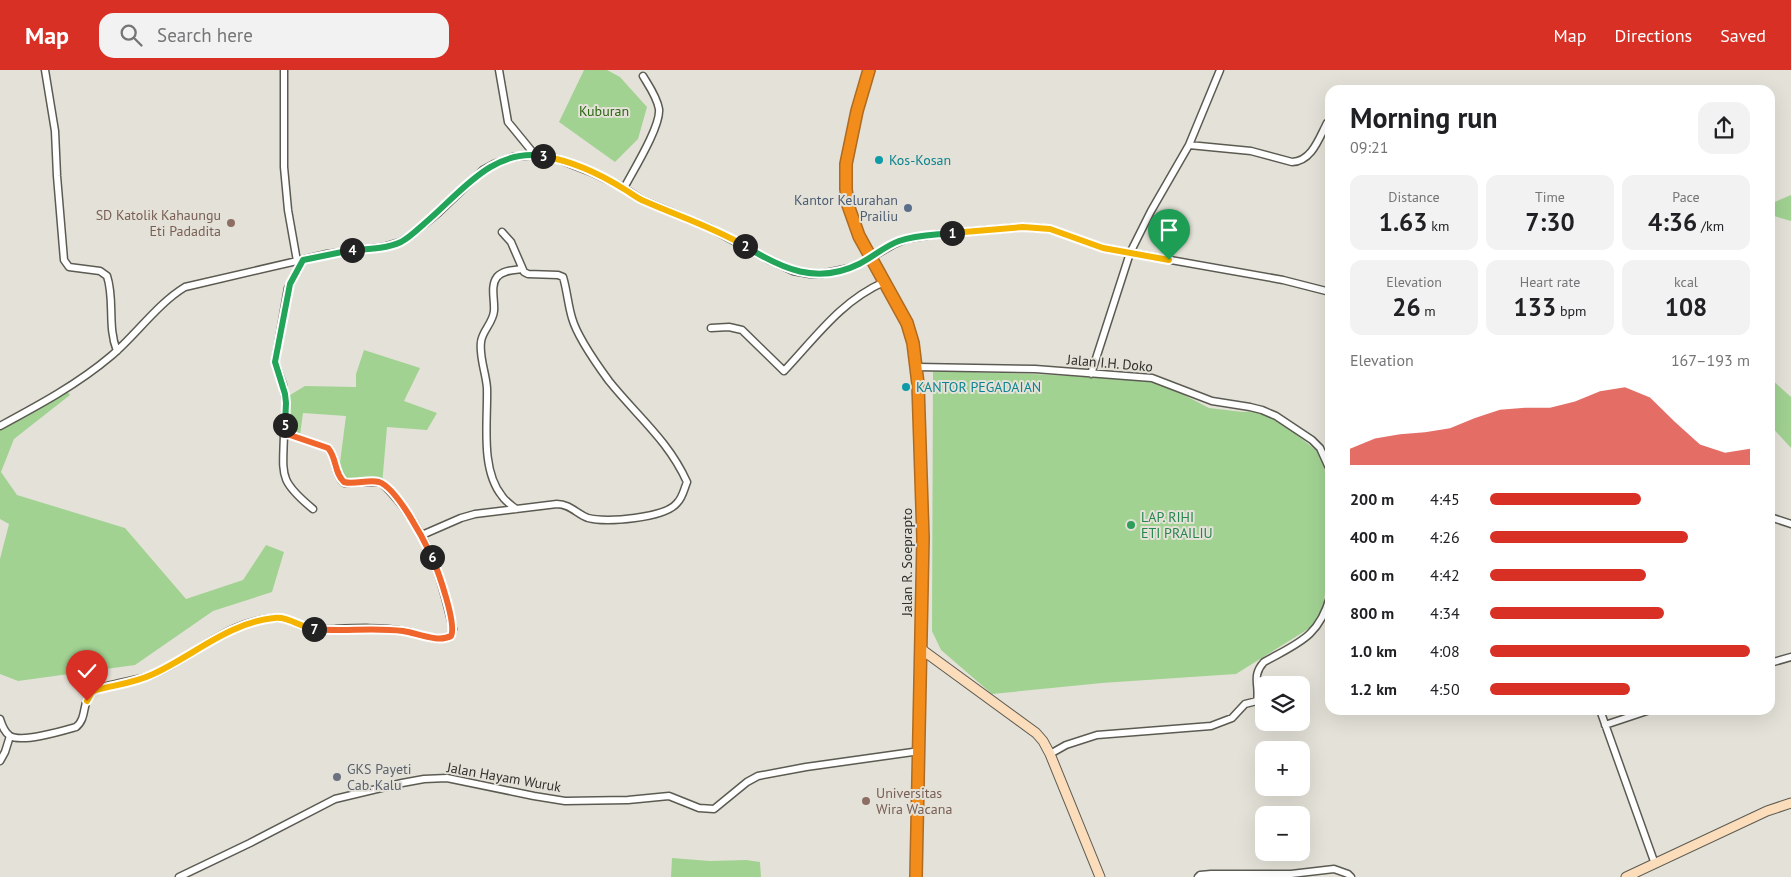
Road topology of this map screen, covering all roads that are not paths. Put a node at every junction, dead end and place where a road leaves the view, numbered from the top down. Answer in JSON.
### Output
{"nodes":[{"id":1,"x":45,"y":70,"type":"edge"},
{"id":2,"x":284,"y":70,"type":"edge"},
{"id":3,"x":499,"y":70,"type":"edge"},
{"id":4,"x":869,"y":70,"type":"edge"},
{"id":5,"x":1220,"y":70,"type":"edge"},
{"id":6,"x":643,"y":76,"type":"dead end"},
{"id":7,"x":1325,"y":127,"type":"edge"},
{"id":8,"x":1189,"y":145,"type":"junction"},
{"id":9,"x":535,"y":155,"type":"junction"},
{"id":10,"x":624,"y":188,"type":"junction"},
{"id":11,"x":502,"y":232,"type":"dead end"},
{"id":12,"x":1130,"y":253,"type":"junction"},
{"id":13,"x":870,"y":257,"type":"junction"},
{"id":14,"x":300,"y":260,"type":"junction"},
{"id":15,"x":522,"y":270,"type":"junction"},
{"id":16,"x":884,"y":282,"type":"junction"},
{"id":17,"x":1325,"y":291,"type":"edge"},
{"id":18,"x":711,"y":328,"type":"dead end"},
{"id":19,"x":117,"y":351,"type":"junction"},
{"id":20,"x":917,"y":367,"type":"junction"},
{"id":21,"x":1091,"y":374,"type":"junction"},
{"id":22,"x":0,"y":426,"type":"edge"},
{"id":23,"x":284,"y":433,"type":"junction"},
{"id":24,"x":1325,"y":456,"type":"edge"},
{"id":25,"x":313,"y":509,"type":"dead end"},
{"id":26,"x":516,"y":509,"type":"junction"},
{"id":27,"x":1775,"y":519,"type":"edge"},
{"id":28,"x":1791,"y":524,"type":"edge"},
{"id":29,"x":422,"y":535,"type":"junction"},
{"id":30,"x":1325,"y":615,"type":"edge"},
{"id":31,"x":921,"y":649,"type":"junction"},
{"id":32,"x":1791,"y":657,"type":"edge"},
{"id":33,"x":1775,"y":662,"type":"edge"},
{"id":34,"x":1602,"y":715,"type":"edge"},
{"id":35,"x":1635,"y":715,"type":"edge"},
{"id":36,"x":0,"y":719,"type":"edge"},
{"id":37,"x":1605,"y":725,"type":"junction"},
{"id":38,"x":10,"y":736,"type":"junction"},
{"id":39,"x":920,"y":751,"type":"junction"},
{"id":40,"x":1050,"y":754,"type":"junction"},
{"id":41,"x":0,"y":761,"type":"edge"},
{"id":42,"x":1791,"y":803,"type":"edge"},
{"id":43,"x":1655,"y":864,"type":"junction"},
{"id":44,"x":179,"y":877,"type":"edge"},
{"id":45,"x":916,"y":877,"type":"edge"},
{"id":46,"x":1100,"y":877,"type":"edge"},
{"id":47,"x":1198,"y":877,"type":"edge"},
{"id":48,"x":1352,"y":877,"type":"edge"},
{"id":49,"x":1626,"y":877,"type":"edge"}],
"edges":[{"from":1,"to":19,"type":"street"},
{"from":2,"to":14,"type":"street"},
{"from":3,"to":9,"type":"street"},
{"from":4,"to":13,"type":"highway","name":"Jalan R. Soeprapto"},
{"from":5,"to":8,"type":"street"},
{"from":6,"to":10,"type":"street"},
{"from":7,"to":8,"type":"street"},
{"from":8,"to":12,"type":"street"},
{"from":9,"to":10,"type":"street"},
{"from":9,"to":14,"type":"street"},
{"from":10,"to":13,"type":"street"},
{"from":11,"to":15,"type":"street"},
{"from":12,"to":13,"type":"street"},
{"from":12,"to":17,"type":"street"},
{"from":12,"to":21,"type":"street"},
{"from":13,"to":16,"type":"highway","name":"Jalan R. Soeprapto"},
{"from":14,"to":19,"type":"street"},
{"from":14,"to":23,"type":"street"},
{"from":15,"to":26,"type":"street"},
{"from":15,"to":26,"type":"street"},
{"from":16,"to":18,"type":"street"},
{"from":16,"to":20,"type":"highway","name":"Jalan R. Soeprapto"},
{"from":19,"to":22,"type":"street"},
{"from":20,"to":21,"type":"street","name":"Jalan I.H. Doko"},
{"from":20,"to":31,"type":"highway","name":"Jalan R. Soeprapto"},
{"from":21,"to":24,"type":"street","name":"Jalan I.H. Doko"},
{"from":23,"to":25,"type":"street"},
{"from":23,"to":29,"type":"street"},
{"from":26,"to":29,"type":"street"},
{"from":27,"to":28,"type":"street"},
{"from":29,"to":38,"type":"street"},
{"from":30,"to":40,"type":"street"},
{"from":31,"to":39,"type":"highway","name":"Jalan R. Soeprapto"},
{"from":31,"to":40,"type":"street"},
{"from":32,"to":33,"type":"street"},
{"from":34,"to":37,"type":"street"},
{"from":35,"to":37,"type":"street"},
{"from":36,"to":38,"type":"street"},
{"from":37,"to":43,"type":"street"},
{"from":38,"to":41,"type":"street"},
{"from":39,"to":44,"type":"street","name":"Jalan Hayam Wuruk"},
{"from":39,"to":45,"type":"highway","name":"Jalan R. Soeprapto"},
{"from":40,"to":46,"type":"street"},
{"from":42,"to":43,"type":"street"},
{"from":43,"to":49,"type":"street"},
{"from":47,"to":48,"type":"street"}]}
